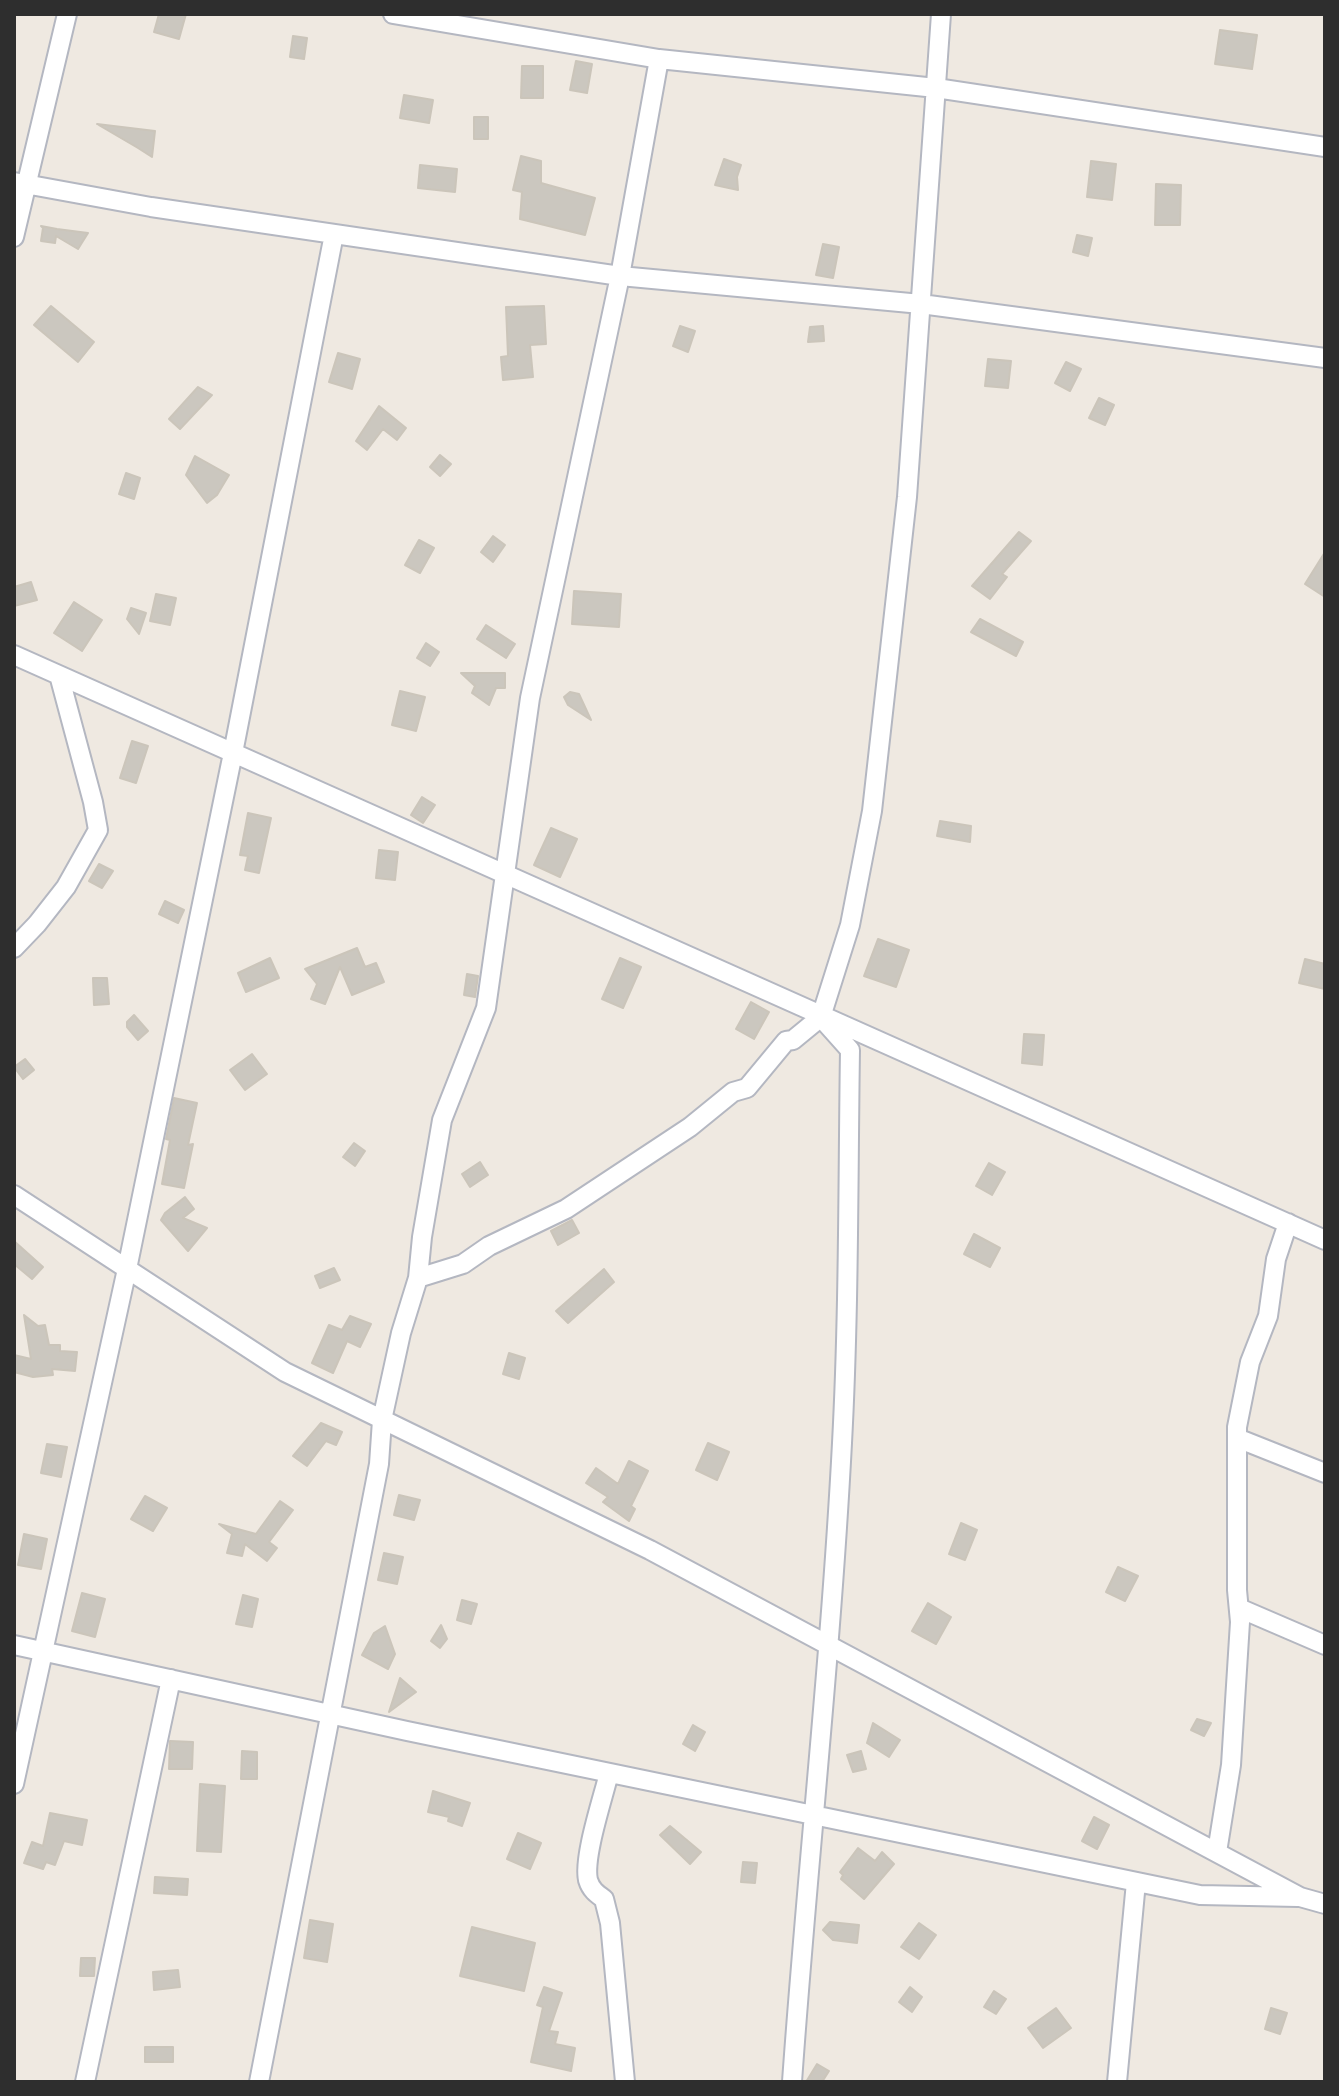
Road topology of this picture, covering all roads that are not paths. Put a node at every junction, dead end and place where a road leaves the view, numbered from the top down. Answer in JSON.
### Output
{"nodes":[{"id":1,"x":67,"y":14,"type":"edge"},
{"id":2,"x":393,"y":14,"type":"edge"},
{"id":3,"x":941,"y":14,"type":"edge"},
{"id":4,"x":659,"y":59,"type":"junction"},
{"id":5,"x":936,"y":88,"type":"junction"},
{"id":6,"x":1325,"y":147,"type":"edge"},
{"id":7,"x":20,"y":183,"type":"edge"},
{"id":8,"x":334,"y":234,"type":"junction"},
{"id":9,"x":14,"y":237,"type":"edge"},
{"id":10,"x":620,"y":276,"type":"junction"},
{"id":11,"x":921,"y":304,"type":"junction"},
{"id":12,"x":1325,"y":358,"type":"edge"},
{"id":13,"x":14,"y":655,"type":"edge"},
{"id":14,"x":59,"y":675,"type":"junction"},
{"id":15,"x":233,"y":753,"type":"junction"},
{"id":16,"x":506,"y":874,"type":"junction"},
{"id":17,"x":14,"y":948,"type":"edge"},
{"id":18,"x":821,"y":1017,"type":"junction"},
{"id":19,"x":14,"y":1195,"type":"edge"},
{"id":20,"x":1288,"y":1223,"type":"junction"},
{"id":21,"x":1325,"y":1240,"type":"edge"},
{"id":22,"x":127,"y":1269,"type":"junction"},
{"id":23,"x":418,"y":1278,"type":"junction"},
{"id":24,"x":382,"y":1420,"type":"junction"},
{"id":25,"x":1237,"y":1438,"type":"junction"},
{"id":26,"x":1325,"y":1473,"type":"edge"},
{"id":27,"x":1239,"y":1608,"type":"junction"},
{"id":28,"x":827,"y":1644,"type":"junction"},
{"id":29,"x":14,"y":1645,"type":"edge"},
{"id":30,"x":1325,"y":1645,"type":"edge"},
{"id":31,"x":42,"y":1651,"type":"junction"},
{"id":32,"x":171,"y":1679,"type":"junction"},
{"id":33,"x":330,"y":1714,"type":"junction"},
{"id":34,"x":609,"y":1773,"type":"junction"},
{"id":35,"x":14,"y":1784,"type":"edge"},
{"id":36,"x":812,"y":1815,"type":"junction"},
{"id":37,"x":1217,"y":1852,"type":"junction"},
{"id":38,"x":1136,"y":1882,"type":"junction"},
{"id":39,"x":1300,"y":1897,"type":"junction"},
{"id":40,"x":1325,"y":1904,"type":"edge"},
{"id":41,"x":85,"y":2082,"type":"edge"},
{"id":42,"x":259,"y":2082,"type":"edge"},
{"id":43,"x":625,"y":2082,"type":"edge"},
{"id":44,"x":792,"y":2082,"type":"edge"},
{"id":45,"x":1117,"y":2082,"type":"edge"}],
"edges":[{"from":1,"to":7,"type":"street"},
{"from":2,"to":4,"type":"street"},
{"from":3,"to":5,"type":"street"},
{"from":4,"to":5,"type":"street"},
{"from":4,"to":10,"type":"street"},
{"from":5,"to":6,"type":"street"},
{"from":5,"to":11,"type":"street"},
{"from":7,"to":8,"type":"street"},
{"from":7,"to":9,"type":"street"},
{"from":8,"to":10,"type":"street"},
{"from":8,"to":15,"type":"street"},
{"from":10,"to":11,"type":"street"},
{"from":10,"to":16,"type":"street"},
{"from":11,"to":12,"type":"street"},
{"from":11,"to":18,"type":"street"},
{"from":13,"to":14,"type":"street"},
{"from":14,"to":15,"type":"street"},
{"from":14,"to":17,"type":"street"},
{"from":15,"to":16,"type":"street"},
{"from":15,"to":22,"type":"street"},
{"from":16,"to":18,"type":"street"},
{"from":16,"to":23,"type":"street"},
{"from":18,"to":20,"type":"street"},
{"from":18,"to":23,"type":"street"},
{"from":18,"to":28,"type":"street"},
{"from":19,"to":22,"type":"street"},
{"from":20,"to":21,"type":"street"},
{"from":20,"to":25,"type":"street"},
{"from":22,"to":24,"type":"street"},
{"from":22,"to":31,"type":"street"},
{"from":23,"to":24,"type":"street"},
{"from":24,"to":28,"type":"street"},
{"from":24,"to":33,"type":"street"},
{"from":25,"to":26,"type":"street"},
{"from":25,"to":27,"type":"street"},
{"from":27,"to":30,"type":"street"},
{"from":27,"to":37,"type":"street"},
{"from":28,"to":36,"type":"street"},
{"from":28,"to":37,"type":"street"},
{"from":29,"to":31,"type":"street"},
{"from":31,"to":32,"type":"street"},
{"from":31,"to":35,"type":"street"},
{"from":32,"to":33,"type":"street"},
{"from":32,"to":41,"type":"street"},
{"from":33,"to":34,"type":"street"},
{"from":33,"to":42,"type":"street"},
{"from":34,"to":36,"type":"street"},
{"from":34,"to":43,"type":"street"},
{"from":36,"to":38,"type":"street"},
{"from":36,"to":44,"type":"street"},
{"from":37,"to":39,"type":"street"},
{"from":38,"to":39,"type":"street"},
{"from":38,"to":45,"type":"street"},
{"from":39,"to":40,"type":"street"}]}
